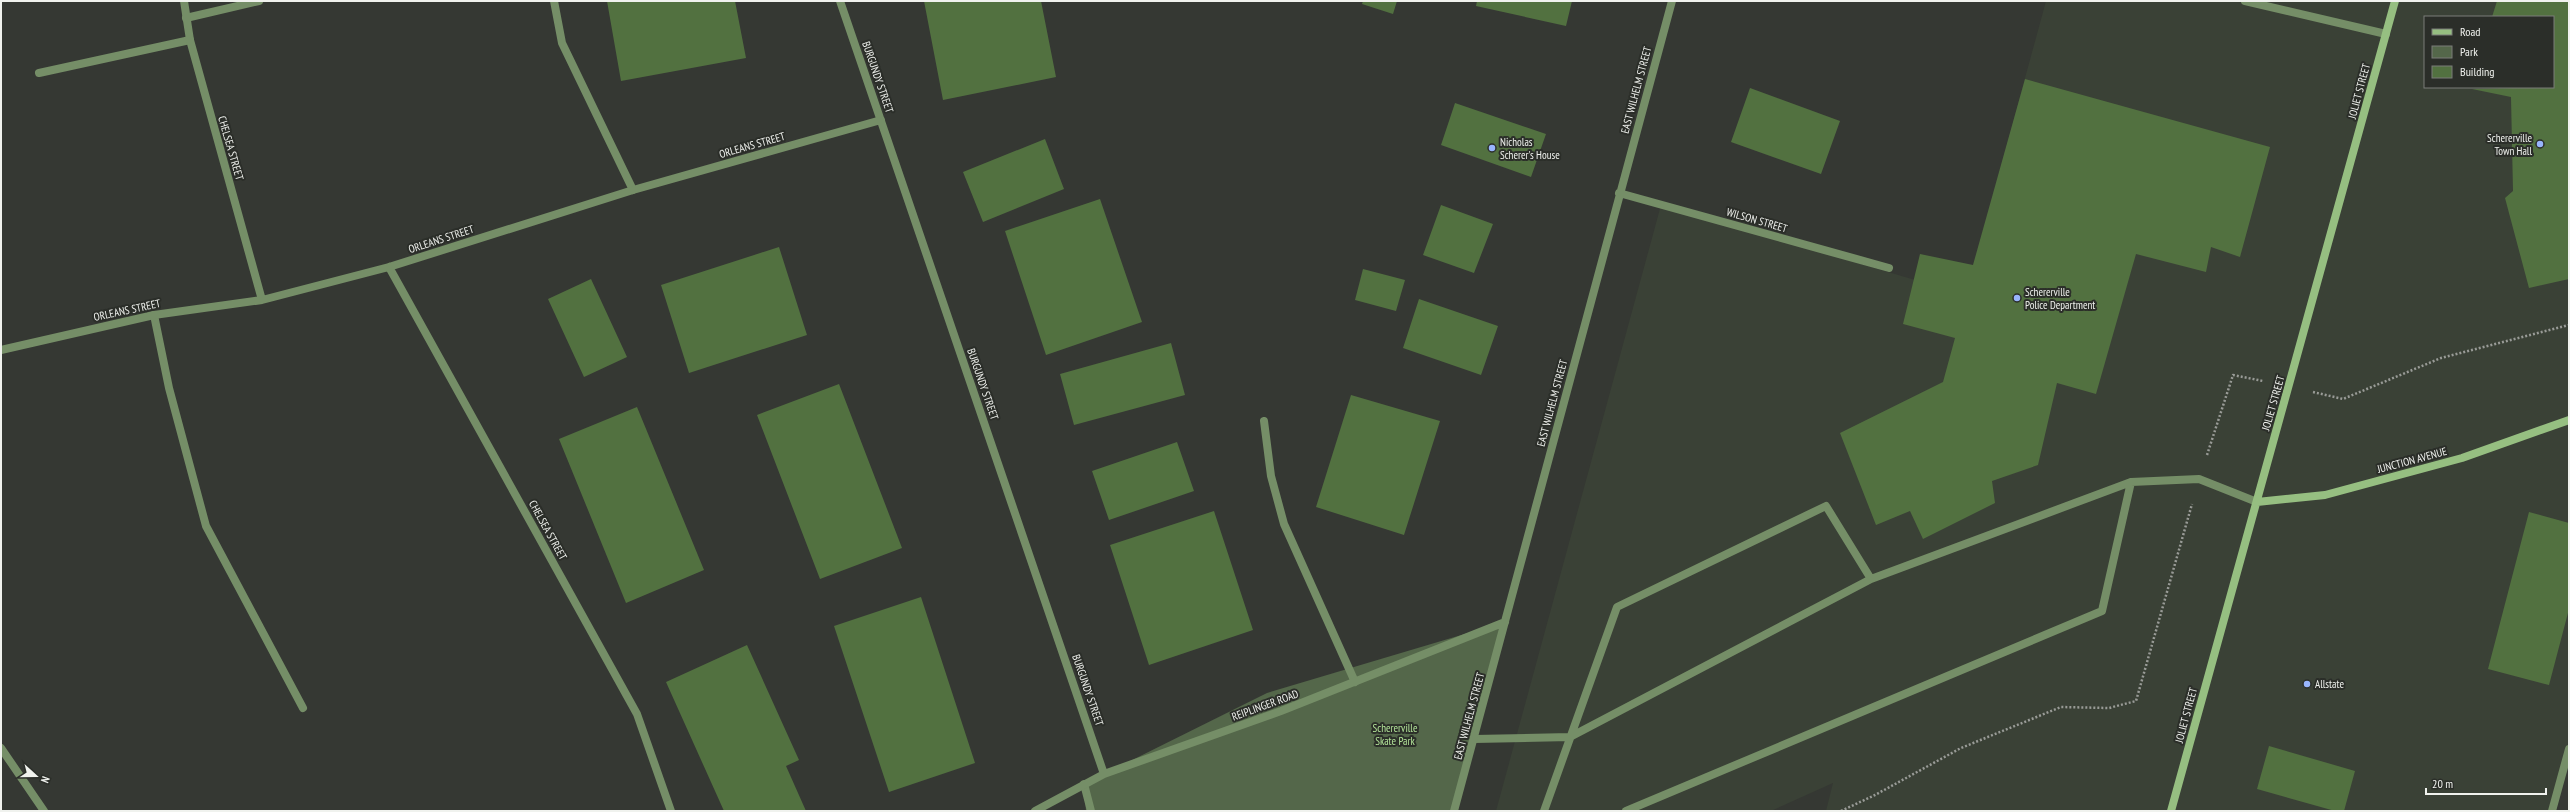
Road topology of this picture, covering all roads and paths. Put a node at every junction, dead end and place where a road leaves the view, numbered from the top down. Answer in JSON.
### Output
{"nodes":[{"id":1,"x":184,"y":1,"type":"edge"},
{"id":2,"x":259,"y":1,"type":"edge"},
{"id":3,"x":554,"y":1,"type":"edge"},
{"id":4,"x":840,"y":1,"type":"edge"},
{"id":5,"x":1672,"y":1,"type":"edge"},
{"id":6,"x":2245,"y":1,"type":"edge"},
{"id":7,"x":2395,"y":1,"type":"edge"},
{"id":8,"x":186,"y":18,"type":"junction"},
{"id":9,"x":2386,"y":34,"type":"junction"},
{"id":10,"x":190,"y":40,"type":"junction"},
{"id":11,"x":39,"y":73,"type":"dead end"},
{"id":12,"x":881,"y":120,"type":"junction"},
{"id":13,"x":633,"y":190,"type":"junction"},
{"id":14,"x":1619,"y":193,"type":"junction"},
{"id":15,"x":389,"y":267,"type":"junction"},
{"id":16,"x":1889,"y":268,"type":"dead end"},
{"id":17,"x":262,"y":300,"type":"junction"},
{"id":18,"x":154,"y":315,"type":"junction"},
{"id":19,"x":2569,"y":325,"type":"edge"},
{"id":20,"x":1,"y":350,"type":"edge"},
{"id":21,"x":2343,"y":399,"type":"dead end"},
{"id":22,"x":2569,"y":420,"type":"edge"},
{"id":23,"x":1264,"y":421,"type":"dead end"},
{"id":24,"x":2131,"y":482,"type":"junction"},
{"id":25,"x":2257,"y":502,"type":"junction"},
{"id":26,"x":1871,"y":579,"type":"junction"},
{"id":27,"x":1505,"y":622,"type":"junction"},
{"id":28,"x":1355,"y":682,"type":"junction"},
{"id":29,"x":303,"y":708,"type":"dead end"},
{"id":30,"x":1570,"y":737,"type":"junction"},
{"id":31,"x":1474,"y":739,"type":"junction"},
{"id":32,"x":1,"y":748,"type":"edge"},
{"id":33,"x":2569,"y":749,"type":"edge"},
{"id":34,"x":1104,"y":774,"type":"junction"},
{"id":35,"x":1084,"y":784,"type":"junction"},
{"id":36,"x":44,"y":811,"type":"edge"},
{"id":37,"x":671,"y":811,"type":"edge"},
{"id":38,"x":1035,"y":811,"type":"edge"},
{"id":39,"x":1091,"y":811,"type":"edge"},
{"id":40,"x":1454,"y":811,"type":"edge"},
{"id":41,"x":1544,"y":811,"type":"edge"},
{"id":42,"x":1626,"y":811,"type":"edge"},
{"id":43,"x":2171,"y":811,"type":"edge"},
{"id":44,"x":2552,"y":811,"type":"edge"}],
"edges":[{"from":1,"to":8,"type":"street","name":"CHELSEA STREET"},
{"from":2,"to":8,"type":"street"},
{"from":3,"to":13,"type":"street"},
{"from":4,"to":12,"type":"street","name":"BURGUNDY STREET"},
{"from":5,"to":14,"type":"street","name":"EAST WILHELM STREET"},
{"from":6,"to":9,"type":"street"},
{"from":7,"to":9,"type":"street","name":"JOLIET STREET"},
{"from":8,"to":10,"type":"street","name":"CHELSEA STREET"},
{"from":9,"to":25,"type":"street","name":"JOLIET STREET"},
{"from":10,"to":11,"type":"street"},
{"from":10,"to":17,"type":"street","name":"CHELSEA STREET"},
{"from":12,"to":13,"type":"street","name":"ORLEANS STREET"},
{"from":12,"to":34,"type":"street","name":"BURGUNDY STREET"},
{"from":13,"to":15,"type":"street","name":"ORLEANS STREET"},
{"from":14,"to":16,"type":"street","name":"WILSON STREET"},
{"from":14,"to":27,"type":"street","name":"EAST WILHELM STREET"},
{"from":15,"to":17,"type":"street","name":"ORLEANS STREET"},
{"from":15,"to":37,"type":"street","name":"CHELSEA STREET"},
{"from":17,"to":18,"type":"street","name":"ORLEANS STREET"},
{"from":18,"to":20,"type":"street","name":"ORLEANS STREET"},
{"from":18,"to":29,"type":"street"},
{"from":19,"to":21,"type":"path"},
{"from":22,"to":25,"type":"street","name":"JUNCTION AVENUE"},
{"from":23,"to":28,"type":"street"},
{"from":24,"to":25,"type":"street"},
{"from":24,"to":26,"type":"street"},
{"from":24,"to":42,"type":"street"},
{"from":25,"to":43,"type":"street","name":"JOLIET STREET"},
{"from":26,"to":30,"type":"street"},
{"from":26,"to":30,"type":"street"},
{"from":27,"to":28,"type":"street","name":"REIPLINGER ROAD"},
{"from":27,"to":31,"type":"street","name":"EAST WILHELM STREET"},
{"from":28,"to":34,"type":"street","name":"REIPLINGER ROAD"},
{"from":30,"to":31,"type":"street"},
{"from":30,"to":41,"type":"street"},
{"from":31,"to":40,"type":"street","name":"EAST WILHELM STREET"},
{"from":32,"to":36,"type":"street"},
{"from":33,"to":44,"type":"street"},
{"from":34,"to":35,"type":"street","name":"REIPLINGER ROAD"},
{"from":35,"to":38,"type":"street","name":"REIPLINGER ROAD"},
{"from":35,"to":39,"type":"street"}]}
